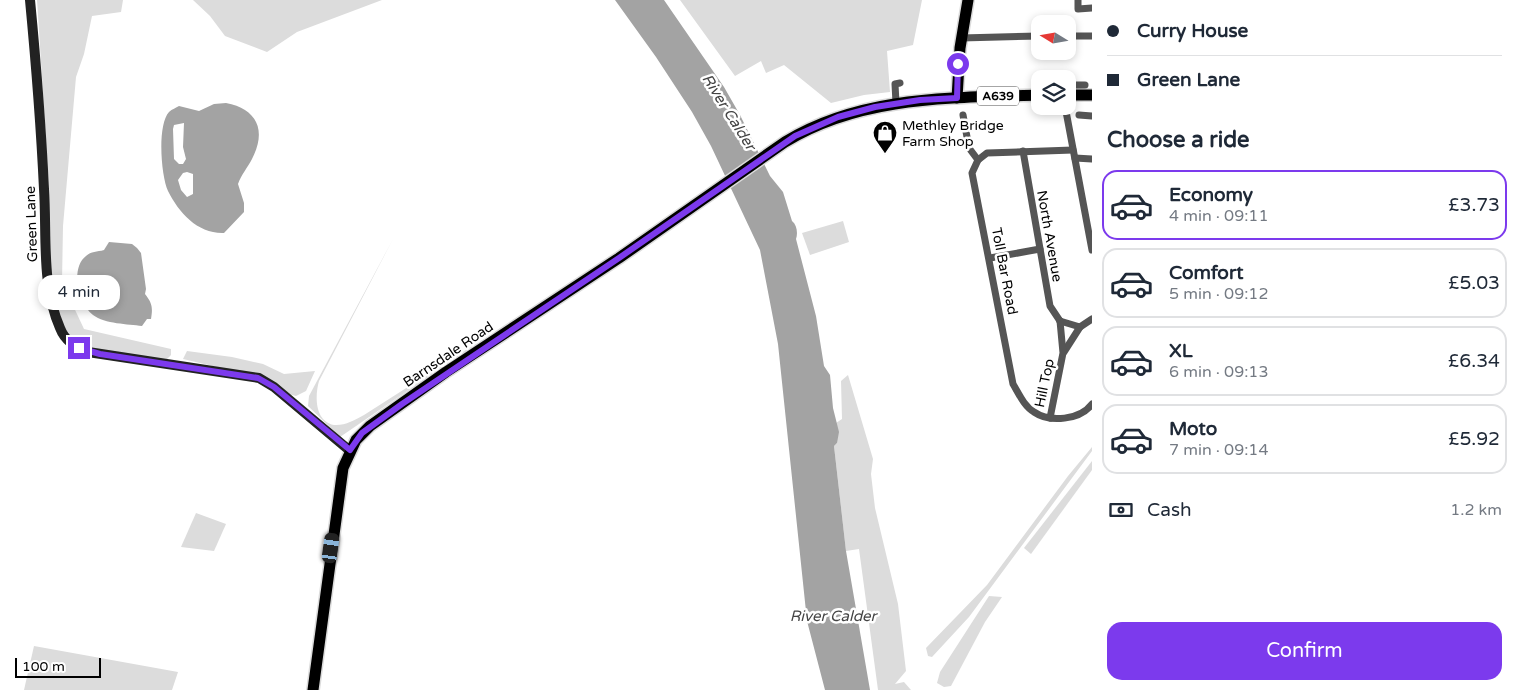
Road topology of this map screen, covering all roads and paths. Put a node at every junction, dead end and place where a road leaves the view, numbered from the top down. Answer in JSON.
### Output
{"nodes":[{"id":1,"x":30,"y":0,"type":"edge"},
{"id":2,"x":968,"y":0,"type":"edge"},
{"id":3,"x":1078,"y":0,"type":"edge"},
{"id":4,"x":1092,"y":8,"type":"edge"},
{"id":5,"x":1031,"y":36,"type":"edge"},
{"id":6,"x":1076,"y":36,"type":"edge"},
{"id":7,"x":1092,"y":36,"type":"edge"},
{"id":8,"x":961,"y":38,"type":"junction"},
{"id":9,"x":900,"y":83,"type":"dead end"},
{"id":10,"x":1085,"y":85,"type":"dead end"},
{"id":11,"x":1076,"y":86,"type":"edge"},
{"id":12,"x":1031,"y":95,"type":"edge"},
{"id":13,"x":1076,"y":95,"type":"edge"},
{"id":14,"x":1092,"y":95,"type":"edge"},
{"id":15,"x":957,"y":98,"type":"junction"},
{"id":16,"x":896,"y":103,"type":"junction"},
{"id":17,"x":963,"y":115,"type":"dead end"},
{"id":18,"x":1067,"y":115,"type":"edge"},
{"id":19,"x":1078,"y":115,"type":"dead end"},
{"id":20,"x":1092,"y":116,"type":"edge"},
{"id":21,"x":1074,"y":150,"type":"junction"},
{"id":22,"x":1023,"y":151,"type":"junction"},
{"id":23,"x":1075,"y":158,"type":"junction"},
{"id":24,"x":978,"y":160,"type":"junction"},
{"id":25,"x":1092,"y":160,"type":"edge"},
{"id":26,"x":1040,"y":249,"type":"junction"},
{"id":27,"x":1092,"y":250,"type":"edge"},
{"id":28,"x":990,"y":258,"type":"junction"},
{"id":29,"x":1092,"y":319,"type":"edge"},
{"id":30,"x":1060,"y":321,"type":"junction"},
{"id":31,"x":1080,"y":327,"type":"junction"},
{"id":32,"x":1064,"y":352,"type":"junction"},
{"id":33,"x":1092,"y":404,"type":"edge"},
{"id":34,"x":1050,"y":418,"type":"junction"},
{"id":35,"x":350,"y":450,"type":"junction"},
{"id":36,"x":313,"y":690,"type":"edge"}],
"edges":[{"from":1,"to":35,"type":"street","name":"Green Lane"},
{"from":2,"to":8,"type":"main road"},
{"from":3,"to":4,"type":"street"},
{"from":5,"to":8,"type":"street"},
{"from":6,"to":7,"type":"street"},
{"from":8,"to":15,"type":"main road"},
{"from":9,"to":16,"type":"street"},
{"from":10,"to":11,"type":"street"},
{"from":12,"to":15,"type":"main road","number":"A639"},
{"from":13,"to":14,"type":"main road"},
{"from":15,"to":16,"type":"main road","number":"A639"},
{"from":16,"to":35,"type":"main road","name":"Barnsdale Road","number":"A639"},
{"from":17,"to":24,"type":"street"},
{"from":18,"to":21,"type":"street"},
{"from":19,"to":20,"type":"street"},
{"from":21,"to":22,"type":"street"},
{"from":21,"to":23,"type":"street"},
{"from":22,"to":24,"type":"street"},
{"from":22,"to":26,"type":"street","name":"North Avenue"},
{"from":23,"to":25,"type":"street"},
{"from":23,"to":27,"type":"street"},
{"from":24,"to":28,"type":"street","name":"Toll Bar Road"},
{"from":26,"to":28,"type":"street"},
{"from":26,"to":30,"type":"street","name":"North Avenue"},
{"from":28,"to":34,"type":"street","name":"Toll Bar Road"},
{"from":29,"to":31,"type":"street"},
{"from":30,"to":31,"type":"street"},
{"from":30,"to":32,"type":"street","name":"Hill Top"},
{"from":31,"to":32,"type":"street","name":"Hill Top"},
{"from":32,"to":34,"type":"street","name":"Hill Top"},
{"from":33,"to":34,"type":"street"},
{"from":35,"to":36,"type":"main road","name":"Barnsdale Road","number":"A639"}]}
